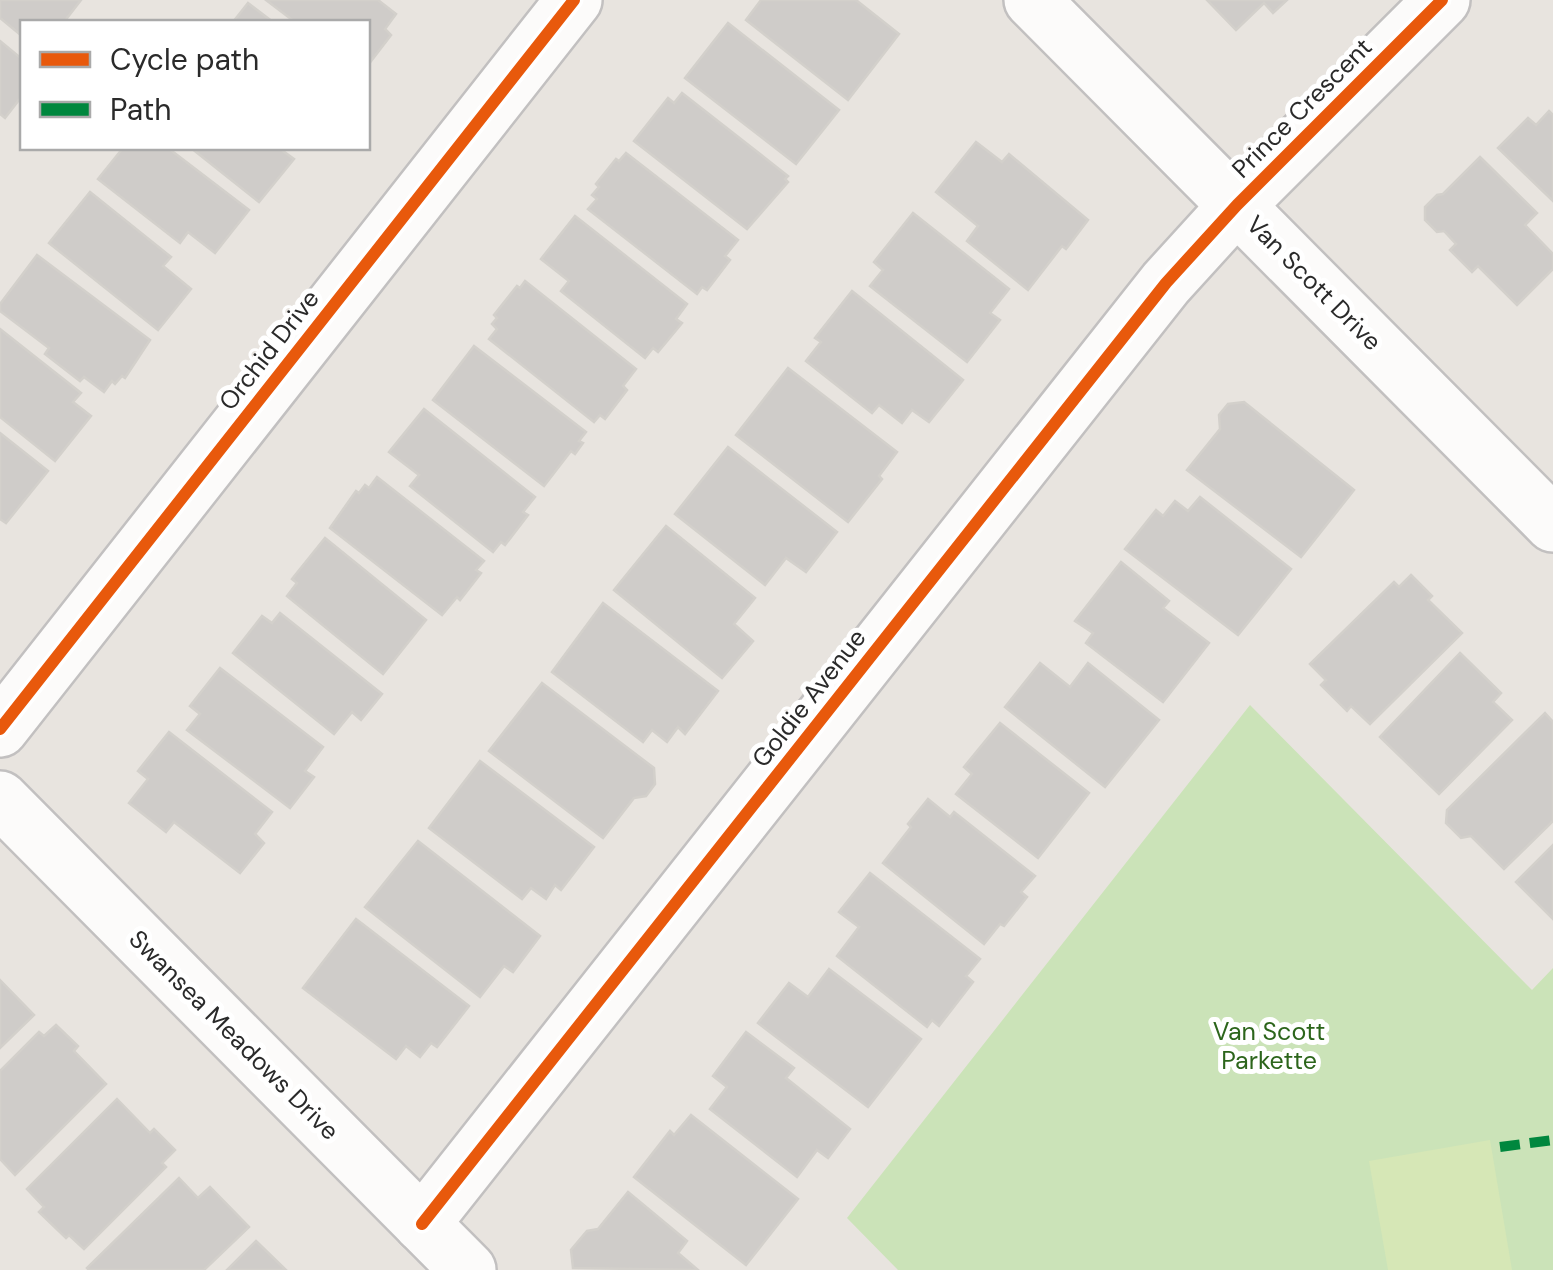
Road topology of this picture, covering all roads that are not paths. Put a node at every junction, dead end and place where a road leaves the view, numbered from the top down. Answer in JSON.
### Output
{"nodes":[{"id":1,"x":574,"y":0,"type":"edge"},
{"id":2,"x":1032,"y":0,"type":"edge"},
{"id":3,"x":1442,"y":0,"type":"edge"},
{"id":4,"x":1236,"y":205,"type":"junction"},
{"id":5,"x":1553,"y":524,"type":"edge"},
{"id":6,"x":0,"y":728,"type":"edge"},
{"id":7,"x":0,"y":800,"type":"edge"},
{"id":8,"x":422,"y":1224,"type":"junction"},
{"id":9,"x":468,"y":1270,"type":"edge"}],
"edges":[{"from":1,"to":6,"type":"street","name":"Orchid Drive"},
{"from":2,"to":4,"type":"street","name":"Van Scott Drive"},
{"from":3,"to":4,"type":"street","name":"Prince Crescent"},
{"from":4,"to":5,"type":"street","name":"Van Scott Drive"},
{"from":4,"to":8,"type":"street","name":"Goldie Avenue"},
{"from":7,"to":8,"type":"street","name":"Swansea Meadows Drive"},
{"from":8,"to":9,"type":"street","name":"Swansea Meadows Drive"}]}
